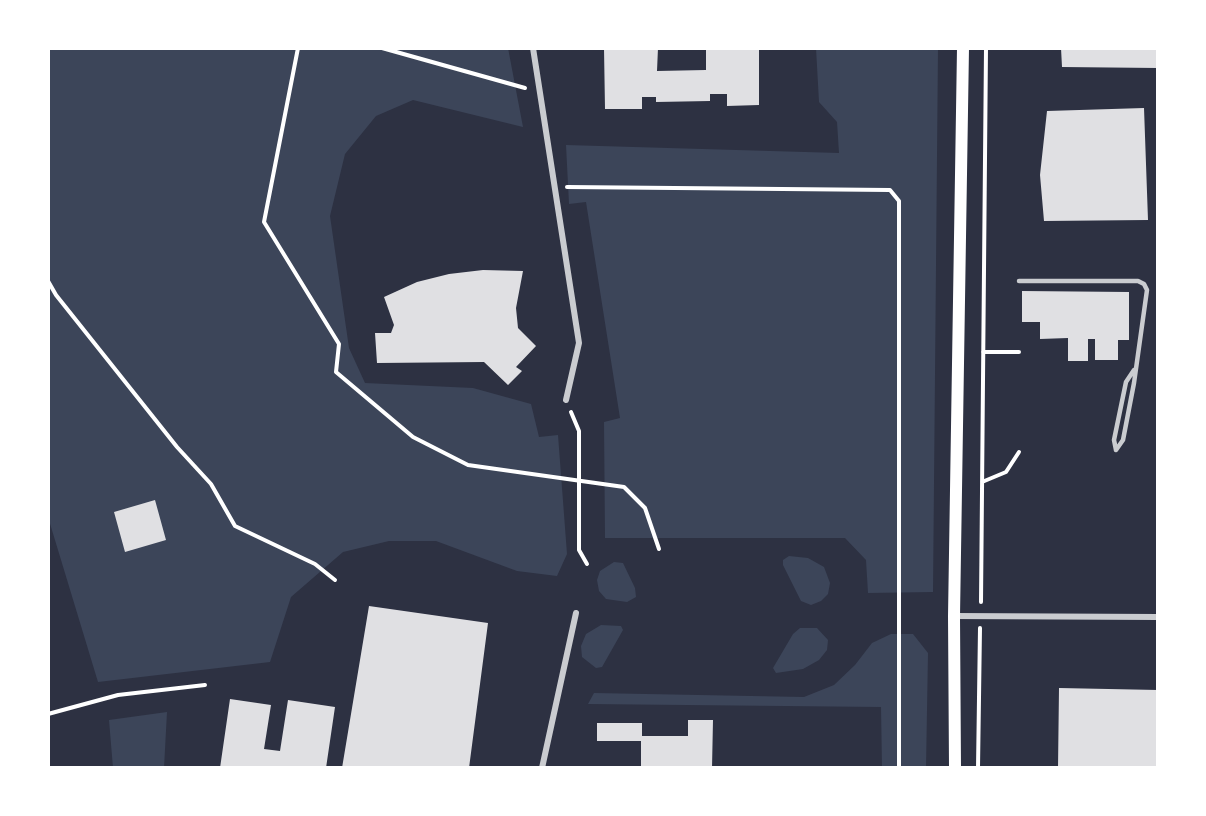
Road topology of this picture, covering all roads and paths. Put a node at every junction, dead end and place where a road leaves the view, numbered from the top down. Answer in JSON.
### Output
{"nodes":[{"id":1,"x":298,"y":48,"type":"edge"},
{"id":2,"x":382,"y":48,"type":"edge"},
{"id":3,"x":533,"y":48,"type":"edge"},
{"id":4,"x":963,"y":48,"type":"edge"},
{"id":5,"x":986,"y":48,"type":"edge"},
{"id":6,"x":540,"y":92,"type":"junction"},
{"id":7,"x":554,"y":187,"type":"junction"},
{"id":8,"x":48,"y":281,"type":"edge"},
{"id":9,"x":1019,"y":281,"type":"dead end"},
{"id":10,"x":983,"y":352,"type":"junction"},
{"id":11,"x":1019,"y":352,"type":"dead end"},
{"id":12,"x":1134,"y":369,"type":"junction"},
{"id":13,"x":566,"y":400,"type":"joint"},
{"id":14,"x":1018,"y":452,"type":"dead end"},
{"id":15,"x":579,"y":481,"type":"junction"},
{"id":16,"x":982,"y":482,"type":"junction"},
{"id":17,"x":658,"y":549,"type":"dead end"},
{"id":18,"x":587,"y":564,"type":"dead end"},
{"id":19,"x":335,"y":580,"type":"dead end"},
{"id":20,"x":576,"y":613,"type":"dead end"},
{"id":21,"x":954,"y":616,"type":"junction"},
{"id":22,"x":980,"y":617,"type":"junction"},
{"id":23,"x":1158,"y":618,"type":"edge"},
{"id":24,"x":206,"y":685,"type":"dead end"},
{"id":25,"x":48,"y":714,"type":"edge"},
{"id":26,"x":542,"y":768,"type":"edge"},
{"id":27,"x":899,"y":768,"type":"edge"},
{"id":28,"x":955,"y":768,"type":"edge"},
{"id":29,"x":978,"y":768,"type":"edge"}],
"edges":[{"from":1,"to":15,"type":"path"},
{"from":2,"to":6,"type":"path"},
{"from":3,"to":6,"type":"street"},
{"from":4,"to":21,"type":"main road"},
{"from":5,"to":10,"type":"path"},
{"from":6,"to":7,"type":"street"},
{"from":7,"to":13,"type":"street"},
{"from":7,"to":27,"type":"path"},
{"from":8,"to":19,"type":"path"},
{"from":9,"to":12,"type":"lane"},
{"from":10,"to":11,"type":"path"},
{"from":10,"to":16,"type":"path"},
{"from":12,"to":12,"type":"lane"},
{"from":13,"to":15,"type":"path"},
{"from":14,"to":16,"type":"path"},
{"from":15,"to":17,"type":"path"},
{"from":15,"to":18,"type":"path"},
{"from":16,"to":22,"type":"path"},
{"from":20,"to":26,"type":"street"},
{"from":21,"to":22,"type":"street"},
{"from":21,"to":28,"type":"main road"},
{"from":22,"to":23,"type":"street"},
{"from":22,"to":29,"type":"path"},
{"from":24,"to":25,"type":"path"}]}
